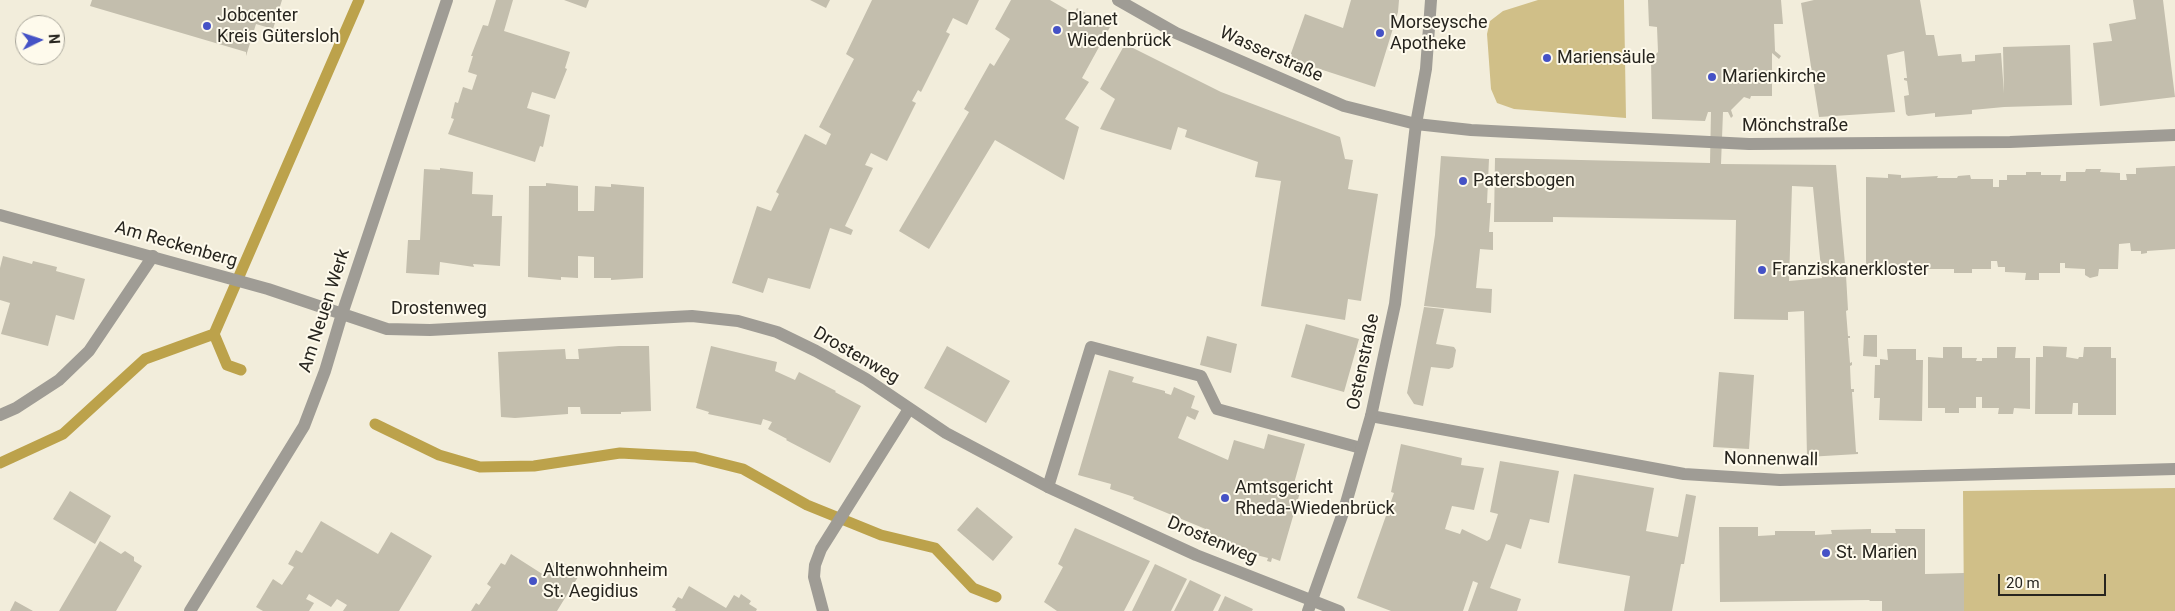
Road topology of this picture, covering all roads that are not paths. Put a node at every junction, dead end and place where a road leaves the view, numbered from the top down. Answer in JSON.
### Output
{"nodes":[{"id":1,"x":447,"y":0,"type":"edge"},
{"id":2,"x":1118,"y":0,"type":"edge"},
{"id":3,"x":1431,"y":0,"type":"edge"},
{"id":4,"x":1416,"y":124,"type":"junction"},
{"id":5,"x":2175,"y":135,"type":"edge"},
{"id":6,"x":0,"y":215,"type":"edge"},
{"id":7,"x":152,"y":256,"type":"junction"},
{"id":8,"x":342,"y":314,"type":"junction"},
{"id":9,"x":909,"y":409,"type":"junction"},
{"id":10,"x":0,"y":415,"type":"edge"},
{"id":11,"x":1371,"y":416,"type":"junction"},
{"id":12,"x":1362,"y":448,"type":"junction"},
{"id":13,"x":2175,"y":469,"type":"edge"},
{"id":14,"x":1048,"y":487,"type":"junction"},
{"id":15,"x":1310,"y":606,"type":"edge"},
{"id":16,"x":190,"y":611,"type":"edge"},
{"id":17,"x":822,"y":611,"type":"edge"},
{"id":18,"x":1339,"y":611,"type":"edge"}],
"edges":[{"from":1,"to":8,"type":"street","name":"Am Neuen Werk"},
{"from":2,"to":4,"type":"street","name":"Wasserstraße"},
{"from":3,"to":4,"type":"street","name":"Ostenstraße"},
{"from":4,"to":5,"type":"street","name":"Mönchstraße"},
{"from":4,"to":11,"type":"street","name":"Ostenstraße"},
{"from":6,"to":7,"type":"street","name":"Am Reckenberg"},
{"from":7,"to":8,"type":"street","name":"Am Reckenberg"},
{"from":7,"to":10,"type":"street"},
{"from":8,"to":9,"type":"street","name":"Drostenweg"},
{"from":8,"to":16,"type":"street","name":"Am Neuen Werk"},
{"from":9,"to":14,"type":"street","name":"Drostenweg"},
{"from":9,"to":17,"type":"street"},
{"from":11,"to":12,"type":"street","name":"Ostenstraße"},
{"from":11,"to":13,"type":"street","name":"Nonnenwall"},
{"from":12,"to":14,"type":"street"},
{"from":12,"to":15,"type":"street","name":"Ostenstraße"},
{"from":14,"to":15,"type":"street","name":"Drostenweg"},
{"from":15,"to":18,"type":"street","name":"Drostenweg"}]}
